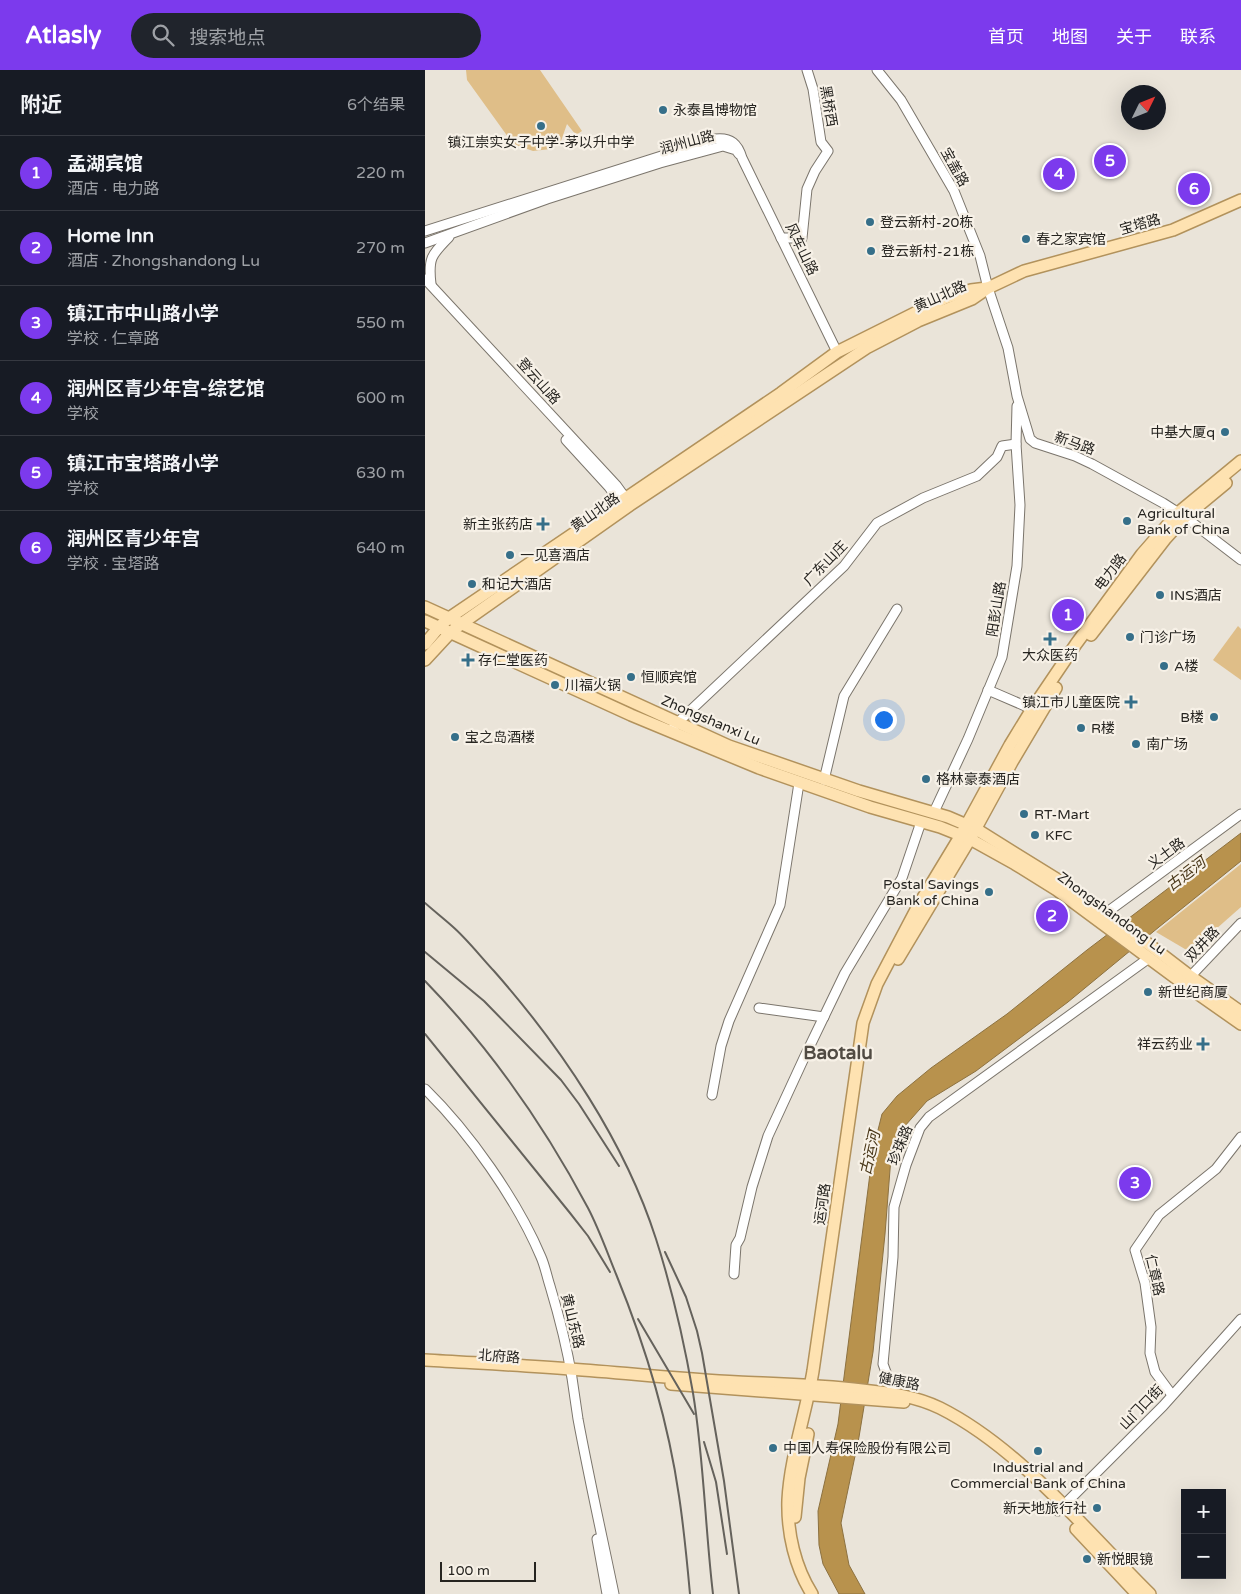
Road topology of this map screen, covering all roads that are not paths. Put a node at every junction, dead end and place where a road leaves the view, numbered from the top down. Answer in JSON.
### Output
{"nodes":[{"id":1,"x":807,"y":70,"type":"edge"},
{"id":2,"x":877,"y":70,"type":"edge"},
{"id":3,"x":742,"y":158,"type":"junction"},
{"id":4,"x":1241,"y":200,"type":"edge"},
{"id":5,"x":425,"y":231,"type":"edge"},
{"id":6,"x":452,"y":233,"type":"junction"},
{"id":7,"x":781,"y":238,"type":"junction"},
{"id":8,"x":425,"y":243,"type":"edge"},
{"id":9,"x":427,"y":283,"type":"edge"},
{"id":10,"x":988,"y":288,"type":"junction"},
{"id":11,"x":837,"y":352,"type":"junction"},
{"id":12,"x":1017,"y":396,"type":"junction"},
{"id":13,"x":1017,"y":444,"type":"junction"},
{"id":14,"x":1241,"y":461,"type":"edge"},
{"id":15,"x":1241,"y":471,"type":"edge"},
{"id":16,"x":625,"y":504,"type":"junction"},
{"id":17,"x":1182,"y":516,"type":"junction"},
{"id":18,"x":1241,"y":560,"type":"edge"},
{"id":19,"x":425,"y":607,"type":"edge"},
{"id":20,"x":897,"y":609,"type":"dead end"},
{"id":21,"x":449,"y":618,"type":"junction"},
{"id":22,"x":425,"y":621,"type":"edge"},
{"id":23,"x":461,"y":624,"type":"junction"},
{"id":24,"x":439,"y":627,"type":"junction"},
{"id":25,"x":450,"y":633,"type":"junction"},
{"id":26,"x":425,"y":644,"type":"edge"},
{"id":27,"x":425,"y":660,"type":"edge"},
{"id":28,"x":988,"y":690,"type":"junction"},
{"id":29,"x":1032,"y":709,"type":"junction"},
{"id":30,"x":673,"y":727,"type":"junction"},
{"id":31,"x":824,"y":780,"type":"junction"},
{"id":32,"x":799,"y":783,"type":"junction"},
{"id":33,"x":934,"y":812,"type":"junction"},
{"id":34,"x":1241,"y":814,"type":"edge"},
{"id":35,"x":921,"y":822,"type":"junction"},
{"id":36,"x":968,"y":832,"type":"junction"},
{"id":37,"x":1109,"y":919,"type":"junction"},
{"id":38,"x":1241,"y":923,"type":"edge"},
{"id":39,"x":1143,"y":946,"type":"junction"},
{"id":40,"x":1149,"y":958,"type":"junction"},
{"id":41,"x":1187,"y":980,"type":"junction"},
{"id":42,"x":759,"y":1008,"type":"dead end"},
{"id":43,"x":1241,"y":1012,"type":"edge"},
{"id":44,"x":824,"y":1017,"type":"junction"},
{"id":45,"x":1241,"y":1024,"type":"edge"},
{"id":46,"x":425,"y":1090,"type":"edge"},
{"id":47,"x":712,"y":1095,"type":"dead end"},
{"id":48,"x":425,"y":1096,"type":"edge"},
{"id":49,"x":1241,"y":1137,"type":"edge"},
{"id":50,"x":733,"y":1274,"type":"dead end"},
{"id":51,"x":1241,"y":1320,"type":"edge"},
{"id":52,"x":425,"y":1360,"type":"edge"},
{"id":53,"x":425,"y":1366,"type":"edge"},
{"id":54,"x":569,"y":1372,"type":"junction"},
{"id":55,"x":813,"y":1390,"type":"junction"},
{"id":56,"x":887,"y":1395,"type":"junction"},
{"id":57,"x":1172,"y":1395,"type":"junction"},
{"id":58,"x":1061,"y":1508,"type":"junction"},
{"id":59,"x":607,"y":1594,"type":"edge"},
{"id":60,"x":614,"y":1594,"type":"edge"},
{"id":61,"x":813,"y":1594,"type":"edge"},
{"id":62,"x":819,"y":1594,"type":"edge"},
{"id":63,"x":1137,"y":1594,"type":"edge"},
{"id":64,"x":1150,"y":1594,"type":"edge"}],
"edges":[{"from":1,"to":7,"type":"street","name":"黑桥西"},
{"from":2,"to":10,"type":"street","name":"宝盖路"},
{"from":3,"to":5,"type":"street","name":"润州山路"},
{"from":3,"to":6,"type":"street","name":"润州山路"},
{"from":3,"to":7,"type":"street","name":"风车山路"},
{"from":4,"to":10,"type":"main road","name":"宝塔路"},
{"from":6,"to":8,"type":"street","name":"润州山路"},
{"from":6,"to":9,"type":"street"},
{"from":7,"to":11,"type":"street","name":"风车山路"},
{"from":9,"to":16,"type":"street","name":"登云山路"},
{"from":10,"to":11,"type":"main road","name":"黄山北路"},
{"from":10,"to":12,"type":"street","name":"新马路"},
{"from":10,"to":16,"type":"main road","name":"黄山北路"},
{"from":11,"to":16,"type":"main road","name":"黄山北路"},
{"from":12,"to":13,"type":"street","name":"阳彭山路"},
{"from":12,"to":17,"type":"street","name":"新马路"},
{"from":13,"to":28,"type":"street","name":"阳彭山路"},
{"from":13,"to":30,"type":"street","name":"广东山庄"},
{"from":14,"to":17,"type":"main road","name":"电力路"},
{"from":15,"to":17,"type":"main road","name":"电力路"},
{"from":16,"to":21,"type":"main road","name":"黄山北路"},
{"from":16,"to":23,"type":"main road","name":"黄山北路"},
{"from":17,"to":18,"type":"street","name":"新马路"},
{"from":17,"to":29,"type":"main road","name":"电力路"},
{"from":17,"to":36,"type":"main road","name":"电力路"},
{"from":19,"to":21,"type":"main road","name":"Zhongshanxi Lu"},
{"from":20,"to":31,"type":"street"},
{"from":21,"to":23,"type":"main road","name":"Zhongshanxi Lu"},
{"from":21,"to":24,"type":"main road","name":"黄山北路"},
{"from":22,"to":24,"type":"main road","name":"Zhongshanxi Lu"},
{"from":23,"to":25,"type":"main road","name":"黄山北路"},
{"from":23,"to":30,"type":"main road","name":"Zhongshanxi Lu"},
{"from":24,"to":25,"type":"main road","name":"Zhongshanxi Lu"},
{"from":24,"to":26,"type":"main road","name":"黄山北路"},
{"from":25,"to":27,"type":"main road","name":"黄山北路"},
{"from":25,"to":30,"type":"main road","name":"Zhongshanxi Lu"},
{"from":28,"to":29,"type":"street"},
{"from":28,"to":33,"type":"street","name":"阳彭山路"},
{"from":29,"to":36,"type":"main road","name":"电力路"},
{"from":30,"to":31,"type":"main road","name":"Zhongshanxi Lu"},
{"from":30,"to":32,"type":"main road","name":"Zhongshanxi Lu"},
{"from":31,"to":33,"type":"main road","name":"Zhongshanxi Lu"},
{"from":32,"to":35,"type":"main road","name":"Zhongshanxi Lu"},
{"from":32,"to":47,"type":"street"},
{"from":33,"to":36,"type":"main road","name":"Zhongshanxi Lu"},
{"from":34,"to":37,"type":"street","name":"义土路"},
{"from":35,"to":36,"type":"main road","name":"Zhongshanxi Lu"},
{"from":35,"to":44,"type":"street"},
{"from":36,"to":37,"type":"main road","name":"Zhongshandong Lu"},
{"from":36,"to":55,"type":"main road","name":"运河路"},
{"from":37,"to":39,"type":"main road","name":"Zhongshandong Lu"},
{"from":38,"to":41,"type":"street","name":"双井路"},
{"from":39,"to":40,"type":"main road","name":"Zhongshandong Lu"},
{"from":39,"to":41,"type":"main road","name":"Zhongshandong Lu"},
{"from":40,"to":41,"type":"main road","name":"Zhongshandong Lu"},
{"from":40,"to":56,"type":"street","name":"珍珠路"},
{"from":41,"to":43,"type":"main road","name":"Zhongshandong Lu"},
{"from":41,"to":45,"type":"main road","name":"Zhongshandong Lu"},
{"from":42,"to":44,"type":"street"},
{"from":44,"to":50,"type":"street"},
{"from":46,"to":54,"type":"street","name":"黄山东路"},
{"from":48,"to":54,"type":"street","name":"黄山东路"},
{"from":49,"to":57,"type":"street","name":"仁章路"},
{"from":51,"to":57,"type":"street","name":"山门口街"},
{"from":52,"to":54,"type":"main road","name":"北府路"},
{"from":53,"to":54,"type":"main road","name":"北府路"},
{"from":54,"to":55,"type":"main road","name":"健康路"},
{"from":54,"to":59,"type":"street","name":"黄山东路"},
{"from":54,"to":60,"type":"street","name":"黄山东路"},
{"from":55,"to":56,"type":"main road","name":"健康路"},
{"from":55,"to":61,"type":"main road","name":"运河路"},
{"from":55,"to":62,"type":"main road","name":"运河路"},
{"from":56,"to":58,"type":"main road","name":"健康路"},
{"from":57,"to":58,"type":"street","name":"山门口街"},
{"from":58,"to":63,"type":"main road","name":"健康路"},
{"from":58,"to":64,"type":"main road","name":"健康路"}]}
